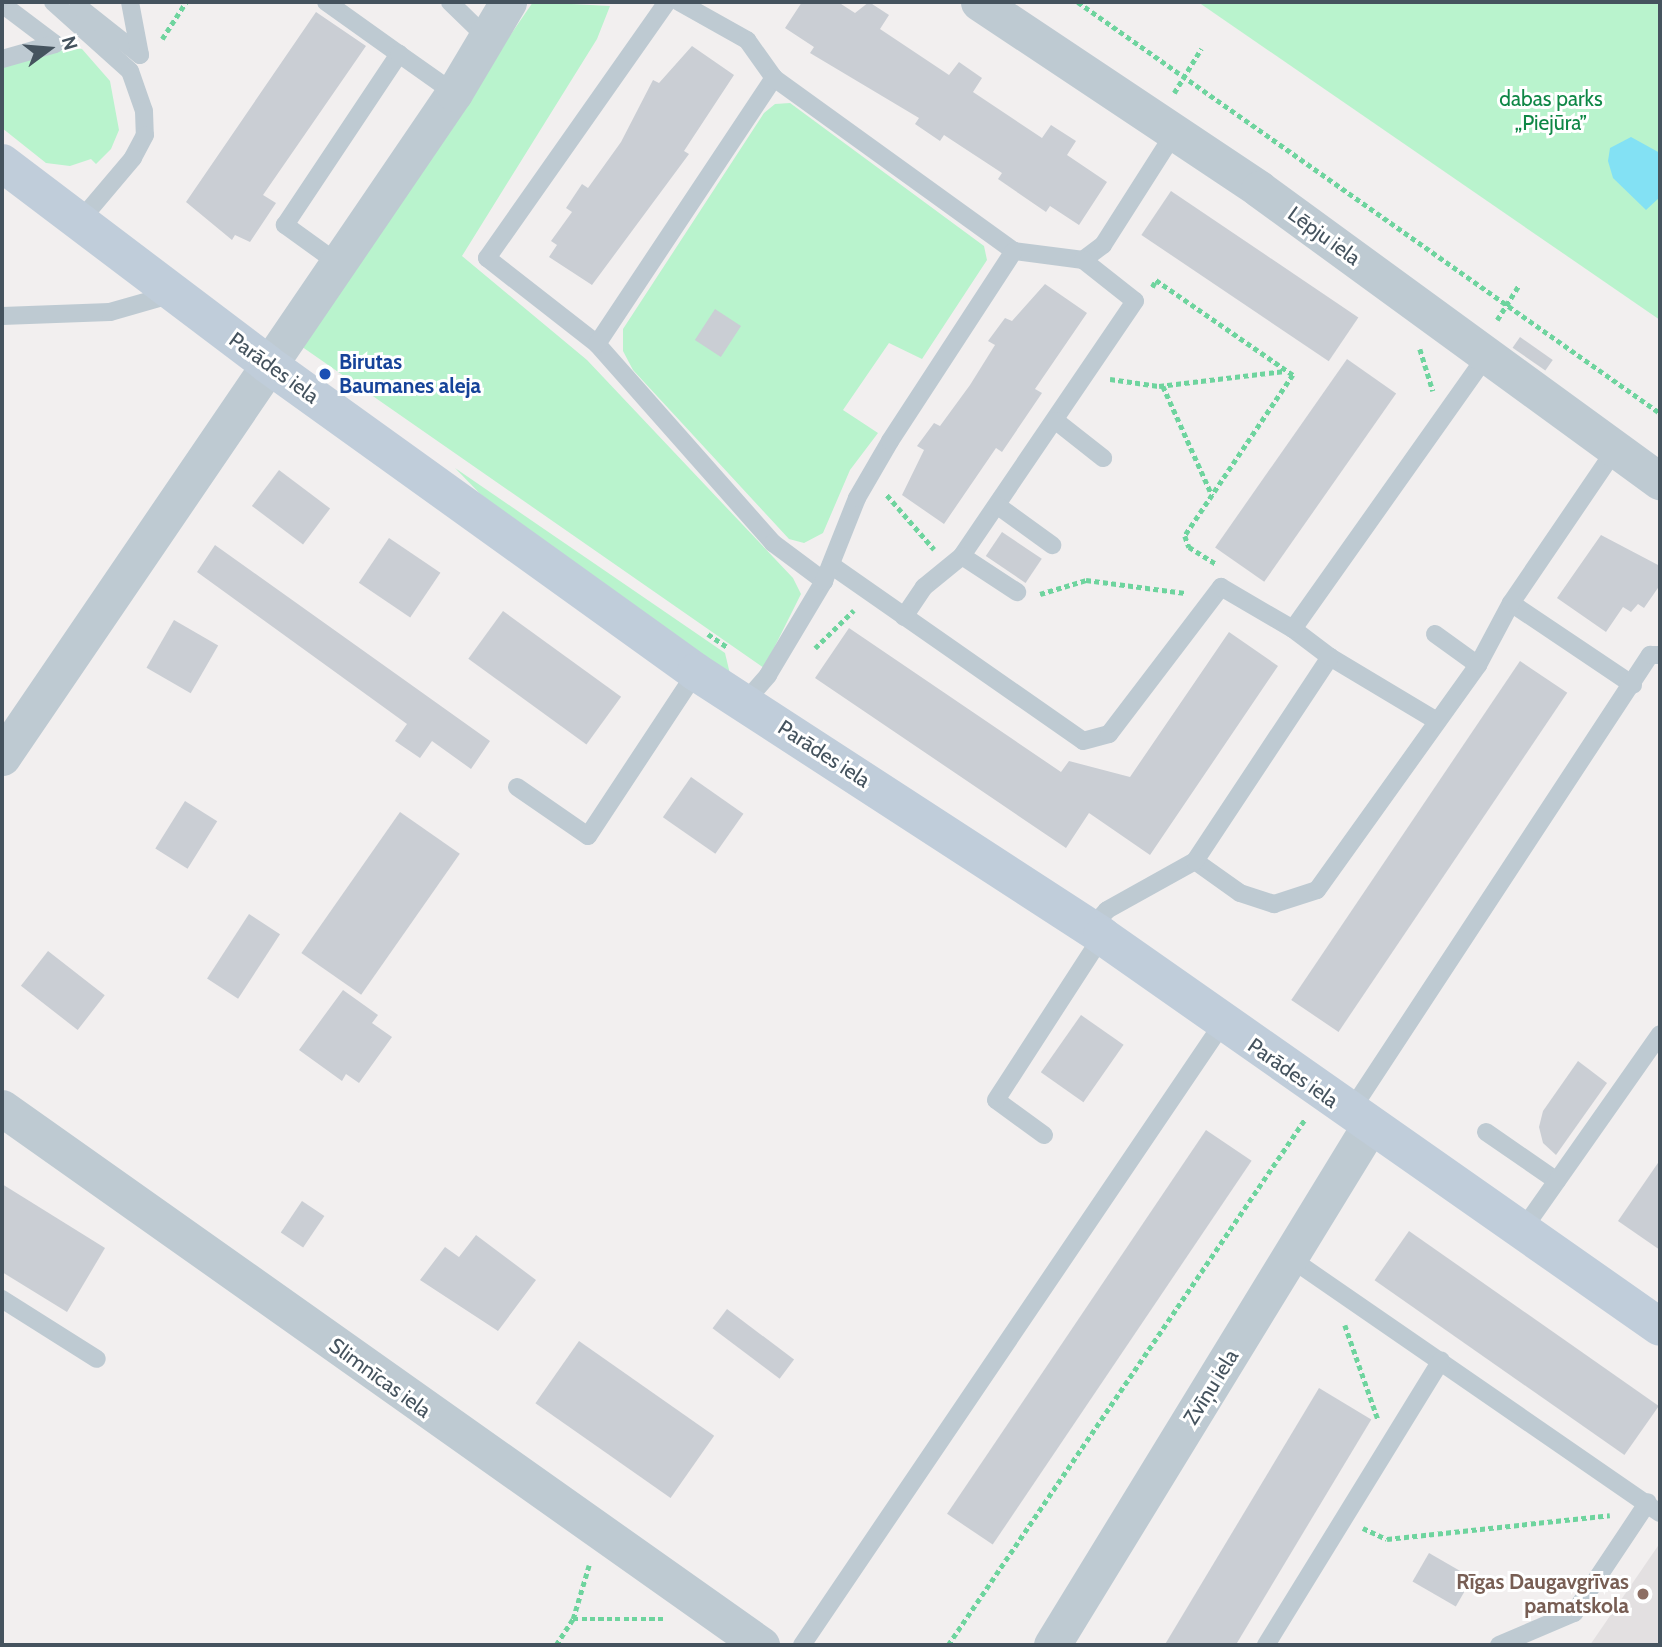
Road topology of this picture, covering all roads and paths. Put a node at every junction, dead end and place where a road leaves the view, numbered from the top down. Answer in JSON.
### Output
{"nodes":[{"id":1,"x":53,"y":2,"type":"edge"},
{"id":2,"x":73,"y":2,"type":"edge"},
{"id":3,"x":130,"y":2,"type":"edge"},
{"id":4,"x":326,"y":2,"type":"edge"},
{"id":5,"x":450,"y":2,"type":"edge"},
{"id":6,"x":508,"y":2,"type":"edge"},
{"id":7,"x":667,"y":2,"type":"edge"},
{"id":8,"x":679,"y":2,"type":"edge"},
{"id":9,"x":979,"y":2,"type":"edge"},
{"id":10,"x":1078,"y":2,"type":"edge"},
{"id":11,"x":2,"y":4,"type":"edge"},
{"id":12,"x":486,"y":37,"type":"junction"},
{"id":13,"x":1201,"y":49,"type":"dead end"},
{"id":14,"x":399,"y":54,"type":"junction"},
{"id":15,"x":2,"y":59,"type":"edge"},
{"id":16,"x":1184,"y":75,"type":"junction"},
{"id":17,"x":774,"y":78,"type":"junction"},
{"id":18,"x":1176,"y":89,"type":"dead end"},
{"id":19,"x":454,"y":93,"type":"junction"},
{"id":20,"x":1175,"y":132,"type":"junction"},
{"id":21,"x":2,"y":163,"type":"edge"},
{"id":22,"x":78,"y":223,"type":"junction"},
{"id":23,"x":1014,"y":251,"type":"junction"},
{"id":24,"x":1083,"y":260,"type":"junction"},
{"id":25,"x":335,"y":261,"type":"junction"},
{"id":26,"x":1519,"y":285,"type":"dead end"},
{"id":27,"x":173,"y":294,"type":"junction"},
{"id":28,"x":1135,"y":301,"type":"junction"},
{"id":29,"x":1505,"y":303,"type":"junction"},
{"id":30,"x":2,"y":316,"type":"edge"},
{"id":31,"x":1499,"y":317,"type":"dead end"},
{"id":32,"x":597,"y":344,"type":"junction"},
{"id":33,"x":1418,"y":344,"type":"dead end"},
{"id":34,"x":1487,"y":355,"type":"junction"},
{"id":35,"x":266,"y":363,"type":"junction"},
{"id":36,"x":1286,"y":371,"type":"junction"},
{"id":37,"x":1086,"y":375,"type":"junction"},
{"id":38,"x":1163,"y":386,"type":"junction"},
{"id":39,"x":1434,"y":397,"type":"dead end"},
{"id":40,"x":1660,"y":413,"type":"edge"},
{"id":41,"x":1056,"y":421,"type":"junction"},
{"id":42,"x":1615,"y":450,"type":"junction"},
{"id":43,"x":1103,"y":458,"type":"dead end"},
{"id":44,"x":1660,"y":481,"type":"edge"},
{"id":45,"x":879,"y":487,"type":"dead end"},
{"id":46,"x":1212,"y":495,"type":"junction"},
{"id":47,"x":998,"y":506,"type":"junction"},
{"id":48,"x":1052,"y":545,"type":"dead end"},
{"id":49,"x":957,"y":561,"type":"junction"},
{"id":50,"x":1220,"y":566,"type":"dead end"},
{"id":51,"x":827,"y":573,"type":"junction"},
{"id":52,"x":1017,"y":592,"type":"joint"},
{"id":53,"x":1210,"y":598,"type":"junction"},
{"id":54,"x":1511,"y":603,"type":"junction"},
{"id":55,"x":904,"y":617,"type":"junction"},
{"id":56,"x":1293,"y":629,"type":"junction"},
{"id":57,"x":1435,"y":634,"type":"dead end"},
{"id":58,"x":1660,"y":655,"type":"edge"},
{"id":59,"x":1329,"y":657,"type":"junction"},
{"id":60,"x":1478,"y":665,"type":"junction"},
{"id":61,"x":696,"y":672,"type":"junction"},
{"id":62,"x":1633,"y":685,"type":"junction"},
{"id":63,"x":744,"y":703,"type":"junction"},
{"id":64,"x":1437,"y":721,"type":"junction"},
{"id":65,"x":2,"y":757,"type":"edge"},
{"id":66,"x":517,"y":787,"type":"dead end"},
{"id":67,"x":1195,"y":862,"type":"junction"},
{"id":68,"x":1096,"y":933,"type":"junction"},
{"id":69,"x":1223,"y":1023,"type":"junction"},
{"id":70,"x":1660,"y":1034,"type":"edge"},
{"id":71,"x":2,"y":1108,"type":"edge"},
{"id":72,"x":1307,"y":1117,"type":"dead end"},
{"id":73,"x":1360,"y":1120,"type":"junction"},
{"id":74,"x":1486,"y":1132,"type":"dead end"},
{"id":75,"x":1044,"y":1135,"type":"dead end"},
{"id":76,"x":1556,"y":1181,"type":"junction"},
{"id":77,"x":1521,"y":1232,"type":"junction"},
{"id":78,"x":1290,"y":1258,"type":"junction"},
{"id":79,"x":1350,"y":1298,"type":"junction"},
{"id":80,"x":2,"y":1299,"type":"edge"},
{"id":81,"x":1660,"y":1327,"type":"edge"},
{"id":82,"x":97,"y":1359,"type":"dead end"},
{"id":83,"x":1441,"y":1360,"type":"junction"},
{"id":84,"x":1388,"y":1447,"type":"junction"},
{"id":85,"x":1650,"y":1509,"type":"edge"},
{"id":86,"x":1344,"y":1519,"type":"junction"},
{"id":87,"x":598,"y":1534,"type":"junction"},
{"id":88,"x":573,"y":1619,"type":"junction"},
{"id":89,"x":669,"y":1619,"type":"dead end"},
{"id":90,"x":556,"y":1645,"type":"edge"},
{"id":91,"x":761,"y":1645,"type":"edge"},
{"id":92,"x":802,"y":1645,"type":"edge"},
{"id":93,"x":948,"y":1645,"type":"edge"},
{"id":94,"x":1052,"y":1645,"type":"edge"},
{"id":95,"x":1266,"y":1645,"type":"edge"},
{"id":96,"x":1499,"y":1645,"type":"edge"}],
"edges":[{"from":1,"to":22,"type":"lane"},
{"from":2,"to":3,"type":"lane"},
{"from":4,"to":14,"type":"lane"},
{"from":5,"to":12,"type":"lane"},
{"from":6,"to":12,"type":"street"},
{"from":7,"to":32,"type":"lane"},
{"from":8,"to":17,"type":"lane"},
{"from":9,"to":20,"type":"street","name":"Lēpju iela"},
{"from":10,"to":16,"type":"path"},
{"from":11,"to":15,"type":"lane"},
{"from":12,"to":19,"type":"street"},
{"from":13,"to":16,"type":"path"},
{"from":14,"to":19,"type":"lane"},
{"from":14,"to":25,"type":"lane"},
{"from":16,"to":18,"type":"path"},
{"from":16,"to":29,"type":"path"},
{"from":17,"to":23,"type":"lane"},
{"from":17,"to":32,"type":"lane"},
{"from":19,"to":25,"type":"street"},
{"from":20,"to":24,"type":"lane"},
{"from":20,"to":34,"type":"street","name":"Lēpju iela"},
{"from":21,"to":22,"type":"street","name":"Parādes iela"},
{"from":22,"to":27,"type":"street","name":"Parādes iela"},
{"from":23,"to":24,"type":"lane"},
{"from":23,"to":51,"type":"lane"},
{"from":24,"to":28,"type":"lane"},
{"from":25,"to":35,"type":"street"},
{"from":26,"to":29,"type":"path"},
{"from":27,"to":30,"type":"lane"},
{"from":27,"to":35,"type":"street","name":"Parādes iela"},
{"from":28,"to":36,"type":"path"},
{"from":28,"to":37,"type":"lane"},
{"from":29,"to":31,"type":"path"},
{"from":29,"to":40,"type":"path"},
{"from":32,"to":51,"type":"lane"},
{"from":33,"to":39,"type":"path"},
{"from":34,"to":42,"type":"street","name":"Lēpju iela"},
{"from":34,"to":56,"type":"lane"},
{"from":35,"to":61,"type":"street","name":"Parādes iela"},
{"from":35,"to":65,"type":"street"},
{"from":36,"to":38,"type":"path"},
{"from":36,"to":46,"type":"path"},
{"from":37,"to":38,"type":"path"},
{"from":37,"to":41,"type":"lane"},
{"from":38,"to":46,"type":"path"},
{"from":41,"to":43,"type":"lane"},
{"from":41,"to":47,"type":"lane"},
{"from":42,"to":44,"type":"street","name":"Lēpju iela"},
{"from":42,"to":54,"type":"lane"},
{"from":45,"to":49,"type":"path"},
{"from":46,"to":50,"type":"path"},
{"from":47,"to":48,"type":"lane"},
{"from":47,"to":49,"type":"lane"},
{"from":49,"to":52,"type":"lane"},
{"from":49,"to":55,"type":"lane"},
{"from":51,"to":55,"type":"lane"},
{"from":51,"to":63,"type":"lane"},
{"from":52,"to":53,"type":"path"},
{"from":53,"to":55,"type":"lane"},
{"from":53,"to":56,"type":"lane"},
{"from":54,"to":60,"type":"lane"},
{"from":54,"to":62,"type":"lane"},
{"from":56,"to":59,"type":"lane"},
{"from":57,"to":60,"type":"lane"},
{"from":58,"to":62,"type":"lane"},
{"from":59,"to":64,"type":"lane"},
{"from":59,"to":67,"type":"lane"},
{"from":60,"to":64,"type":"lane"},
{"from":61,"to":63,"type":"street","name":"Parādes iela"},
{"from":61,"to":66,"type":"lane"},
{"from":62,"to":73,"type":"lane"},
{"from":63,"to":68,"type":"street","name":"Parādes iela"},
{"from":64,"to":67,"type":"lane"},
{"from":67,"to":68,"type":"lane"},
{"from":68,"to":69,"type":"street","name":"Parādes iela"},
{"from":68,"to":75,"type":"lane"},
{"from":69,"to":73,"type":"street","name":"Parādes iela"},
{"from":69,"to":92,"type":"lane"},
{"from":70,"to":76,"type":"lane"},
{"from":71,"to":87,"type":"street","name":"Slimnīcas iela"},
{"from":72,"to":93,"type":"path"},
{"from":73,"to":77,"type":"street","name":"Parādes iela"},
{"from":73,"to":78,"type":"street","name":"Zvīņu iela"},
{"from":74,"to":76,"type":"lane"},
{"from":76,"to":77,"type":"lane"},
{"from":77,"to":81,"type":"street","name":"Parādes iela"},
{"from":78,"to":79,"type":"lane"},
{"from":78,"to":94,"type":"street","name":"Zvīņu iela"},
{"from":79,"to":83,"type":"lane"},
{"from":79,"to":84,"type":"path"},
{"from":80,"to":82,"type":"lane"},
{"from":83,"to":84,"type":"lane"},
{"from":83,"to":85,"type":"lane"},
{"from":84,"to":86,"type":"lane"},
{"from":85,"to":86,"type":"path"},
{"from":85,"to":96,"type":"lane"},
{"from":86,"to":95,"type":"lane"},
{"from":87,"to":88,"type":"path"},
{"from":87,"to":91,"type":"street","name":"Slimnīcas iela"},
{"from":88,"to":89,"type":"path"},
{"from":88,"to":90,"type":"path"}]}
